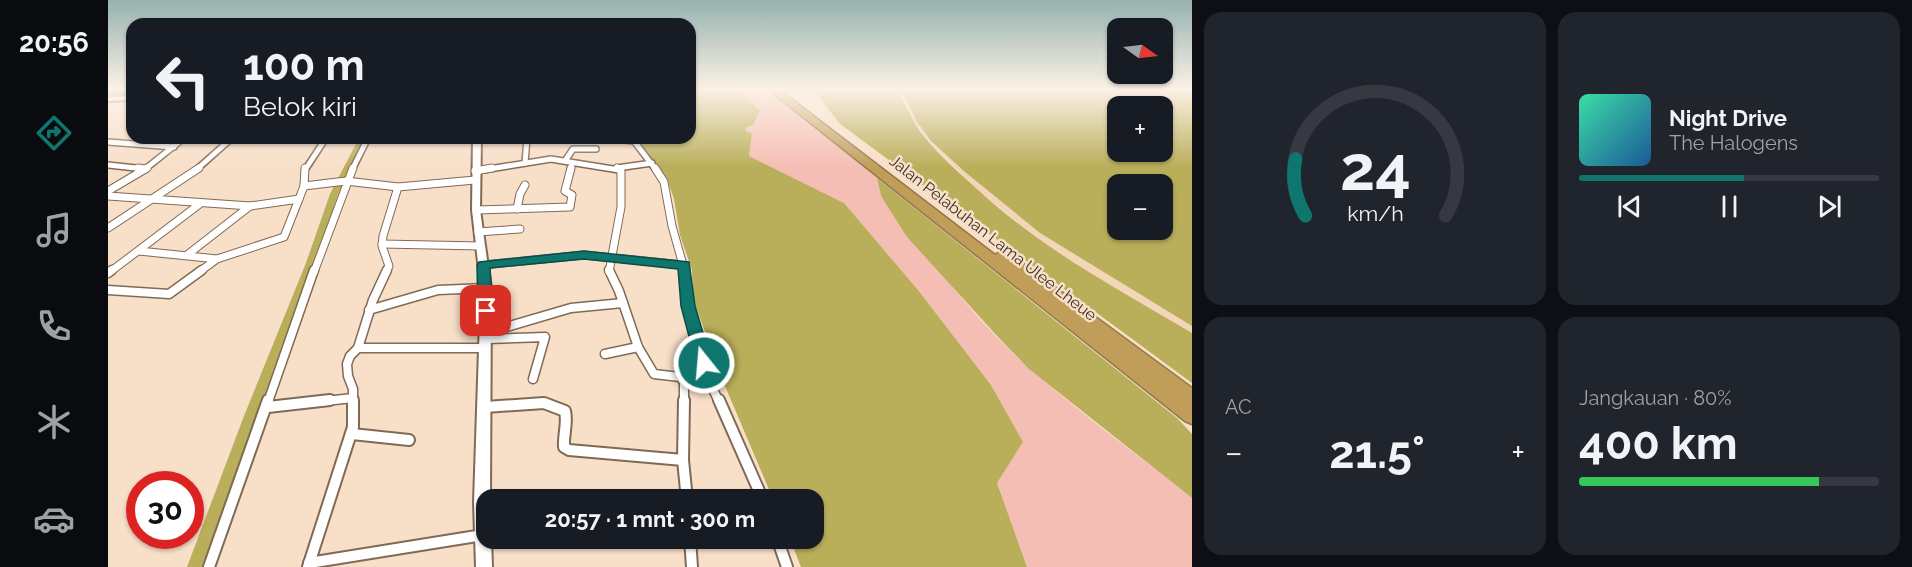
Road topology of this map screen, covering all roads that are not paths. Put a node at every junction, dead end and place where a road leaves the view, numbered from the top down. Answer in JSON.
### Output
{"nodes":[{"id":1,"x":806,"y":115,"type":"edge"},
{"id":2,"x":816,"y":115,"type":"edge"},
{"id":3,"x":108,"y":142,"type":"edge"},
{"id":4,"x":126,"y":143,"type":"edge"},
{"id":5,"x":134,"y":144,"type":"edge"},
{"id":6,"x":177,"y":144,"type":"edge"},
{"id":7,"x":226,"y":144,"type":"edge"},
{"id":8,"x":322,"y":144,"type":"edge"},
{"id":9,"x":365,"y":144,"type":"edge"},
{"id":10,"x":477,"y":144,"type":"edge"},
{"id":11,"x":527,"y":144,"type":"edge"},
{"id":12,"x":636,"y":144,"type":"edge"},
{"id":13,"x":174,"y":147,"type":"junction"},
{"id":14,"x":596,"y":149,"type":"dead end"},
{"id":15,"x":565,"y":161,"type":"junction"},
{"id":16,"x":525,"y":163,"type":"junction"},
{"id":17,"x":652,"y":163,"type":"junction"},
{"id":18,"x":572,"y":164,"type":"junction"},
{"id":19,"x":108,"y":165,"type":"edge"},
{"id":20,"x":617,"y":168,"type":"junction"},
{"id":21,"x":145,"y":169,"type":"junction"},
{"id":22,"x":475,"y":176,"type":"junction"},
{"id":23,"x":345,"y":181,"type":"junction"},
{"id":24,"x":304,"y":186,"type":"junction"},
{"id":25,"x":525,"y":186,"type":"dead end"},
{"id":26,"x":398,"y":187,"type":"junction"},
{"id":27,"x":108,"y":194,"type":"edge"},
{"id":28,"x":299,"y":198,"type":"junction"},
{"id":29,"x":151,"y":199,"type":"junction"},
{"id":30,"x":201,"y":203,"type":"junction"},
{"id":31,"x":250,"y":206,"type":"junction"},
{"id":32,"x":517,"y":209,"type":"junction"},
{"id":33,"x":476,"y":210,"type":"junction"},
{"id":34,"x":108,"y":228,"type":"edge"},
{"id":35,"x":520,"y":229,"type":"dead end"},
{"id":36,"x":477,"y":232,"type":"junction"},
{"id":37,"x":382,"y":244,"type":"junction"},
{"id":38,"x":481,"y":246,"type":"junction"},
{"id":39,"x":139,"y":250,"type":"junction"},
{"id":40,"x":187,"y":255,"type":"junction"},
{"id":41,"x":614,"y":258,"type":"junction"},
{"id":42,"x":217,"y":259,"type":"junction"},
{"id":43,"x":483,"y":265,"type":"junction"},
{"id":44,"x":684,"y":265,"type":"junction"},
{"id":45,"x":108,"y":273,"type":"edge"},
{"id":46,"x":486,"y":288,"type":"junction"},
{"id":47,"x":108,"y":290,"type":"edge"},
{"id":48,"x":622,"y":303,"type":"junction"},
{"id":49,"x":369,"y":310,"type":"junction"},
{"id":50,"x":486,"y":340,"type":"junction"},
{"id":51,"x":638,"y":347,"type":"junction"},
{"id":52,"x":358,"y":348,"type":"junction"},
{"id":53,"x":605,"y":354,"type":"dead end"},
{"id":54,"x":533,"y":380,"type":"dead end"},
{"id":55,"x":353,"y":398,"type":"junction"},
{"id":56,"x":1192,"y":398,"type":"edge"},
{"id":57,"x":268,"y":406,"type":"junction"},
{"id":58,"x":485,"y":407,"type":"junction"},
{"id":59,"x":1192,"y":416,"type":"edge"},
{"id":60,"x":352,"y":434,"type":"junction"},
{"id":61,"x":408,"y":440,"type":"dead end"},
{"id":62,"x":683,"y":460,"type":"junction"},
{"id":63,"x":484,"y":489,"type":"edge"},
{"id":64,"x":686,"y":489,"type":"edge"},
{"id":65,"x":758,"y":489,"type":"edge"},
{"id":66,"x":476,"y":536,"type":"edge"},
{"id":67,"x":483,"y":549,"type":"edge"},
{"id":68,"x":691,"y":549,"type":"edge"},
{"id":69,"x":781,"y":549,"type":"edge"},
{"id":70,"x":309,"y":565,"type":"edge"},
{"id":71,"x":209,"y":567,"type":"edge"},
{"id":72,"x":484,"y":567,"type":"edge"},
{"id":73,"x":692,"y":567,"type":"edge"},
{"id":74,"x":787,"y":567,"type":"edge"}],
"edges":[{"from":1,"to":59,"type":"highway","name":"Jalan Pelabuhan Lama Ulee Lheue"},
{"from":2,"to":56,"type":"highway","name":"Jalan Pelabuhan Lama Ulee Lheue"},
{"from":3,"to":4,"type":"street"},
{"from":5,"to":13,"type":"street"},
{"from":6,"to":13,"type":"street"},
{"from":7,"to":29,"type":"street"},
{"from":8,"to":24,"type":"street"},
{"from":9,"to":23,"type":"street"},
{"from":10,"to":22,"type":"street"},
{"from":11,"to":16,"type":"street"},
{"from":12,"to":17,"type":"street"},
{"from":13,"to":21,"type":"street"},
{"from":14,"to":15,"type":"street"},
{"from":15,"to":16,"type":"street"},
{"from":15,"to":18,"type":"street"},
{"from":16,"to":22,"type":"street"},
{"from":17,"to":20,"type":"street"},
{"from":17,"to":44,"type":"street"},
{"from":18,"to":20,"type":"street"},
{"from":18,"to":32,"type":"street"},
{"from":19,"to":21,"type":"street"},
{"from":20,"to":41,"type":"street"},
{"from":21,"to":27,"type":"street"},
{"from":22,"to":26,"type":"street"},
{"from":22,"to":33,"type":"street"},
{"from":23,"to":24,"type":"street"},
{"from":23,"to":26,"type":"street"},
{"from":23,"to":57,"type":"street"},
{"from":24,"to":28,"type":"street"},
{"from":25,"to":32,"type":"street"},
{"from":26,"to":37,"type":"street"},
{"from":27,"to":29,"type":"street"},
{"from":28,"to":31,"type":"street"},
{"from":28,"to":42,"type":"street"},
{"from":29,"to":30,"type":"street"},
{"from":29,"to":34,"type":"street"},
{"from":30,"to":31,"type":"street"},
{"from":30,"to":39,"type":"street"},
{"from":31,"to":40,"type":"street"},
{"from":32,"to":33,"type":"street"},
{"from":33,"to":36,"type":"street"},
{"from":35,"to":36,"type":"street"},
{"from":36,"to":38,"type":"street"},
{"from":37,"to":38,"type":"street"},
{"from":37,"to":49,"type":"street"},
{"from":38,"to":43,"type":"street"},
{"from":39,"to":40,"type":"street"},
{"from":39,"to":45,"type":"street"},
{"from":40,"to":42,"type":"street"},
{"from":41,"to":43,"type":"street"},
{"from":41,"to":44,"type":"street"},
{"from":41,"to":48,"type":"street"},
{"from":42,"to":47,"type":"street"},
{"from":43,"to":46,"type":"street"},
{"from":44,"to":65,"type":"street"},
{"from":46,"to":49,"type":"street"},
{"from":46,"to":50,"type":"street"},
{"from":48,"to":50,"type":"street"},
{"from":48,"to":51,"type":"street"},
{"from":49,"to":52,"type":"street"},
{"from":50,"to":52,"type":"street"},
{"from":50,"to":54,"type":"street"},
{"from":50,"to":58,"type":"street"},
{"from":51,"to":53,"type":"street"},
{"from":51,"to":62,"type":"street"},
{"from":52,"to":55,"type":"street"},
{"from":55,"to":57,"type":"street"},
{"from":55,"to":60,"type":"street"},
{"from":57,"to":71,"type":"street"},
{"from":58,"to":62,"type":"street"},
{"from":58,"to":63,"type":"street"},
{"from":60,"to":61,"type":"street"},
{"from":60,"to":70,"type":"street"},
{"from":62,"to":64,"type":"street"},
{"from":66,"to":70,"type":"street"},
{"from":67,"to":72,"type":"street"},
{"from":68,"to":73,"type":"street"},
{"from":69,"to":74,"type":"street"}]}
